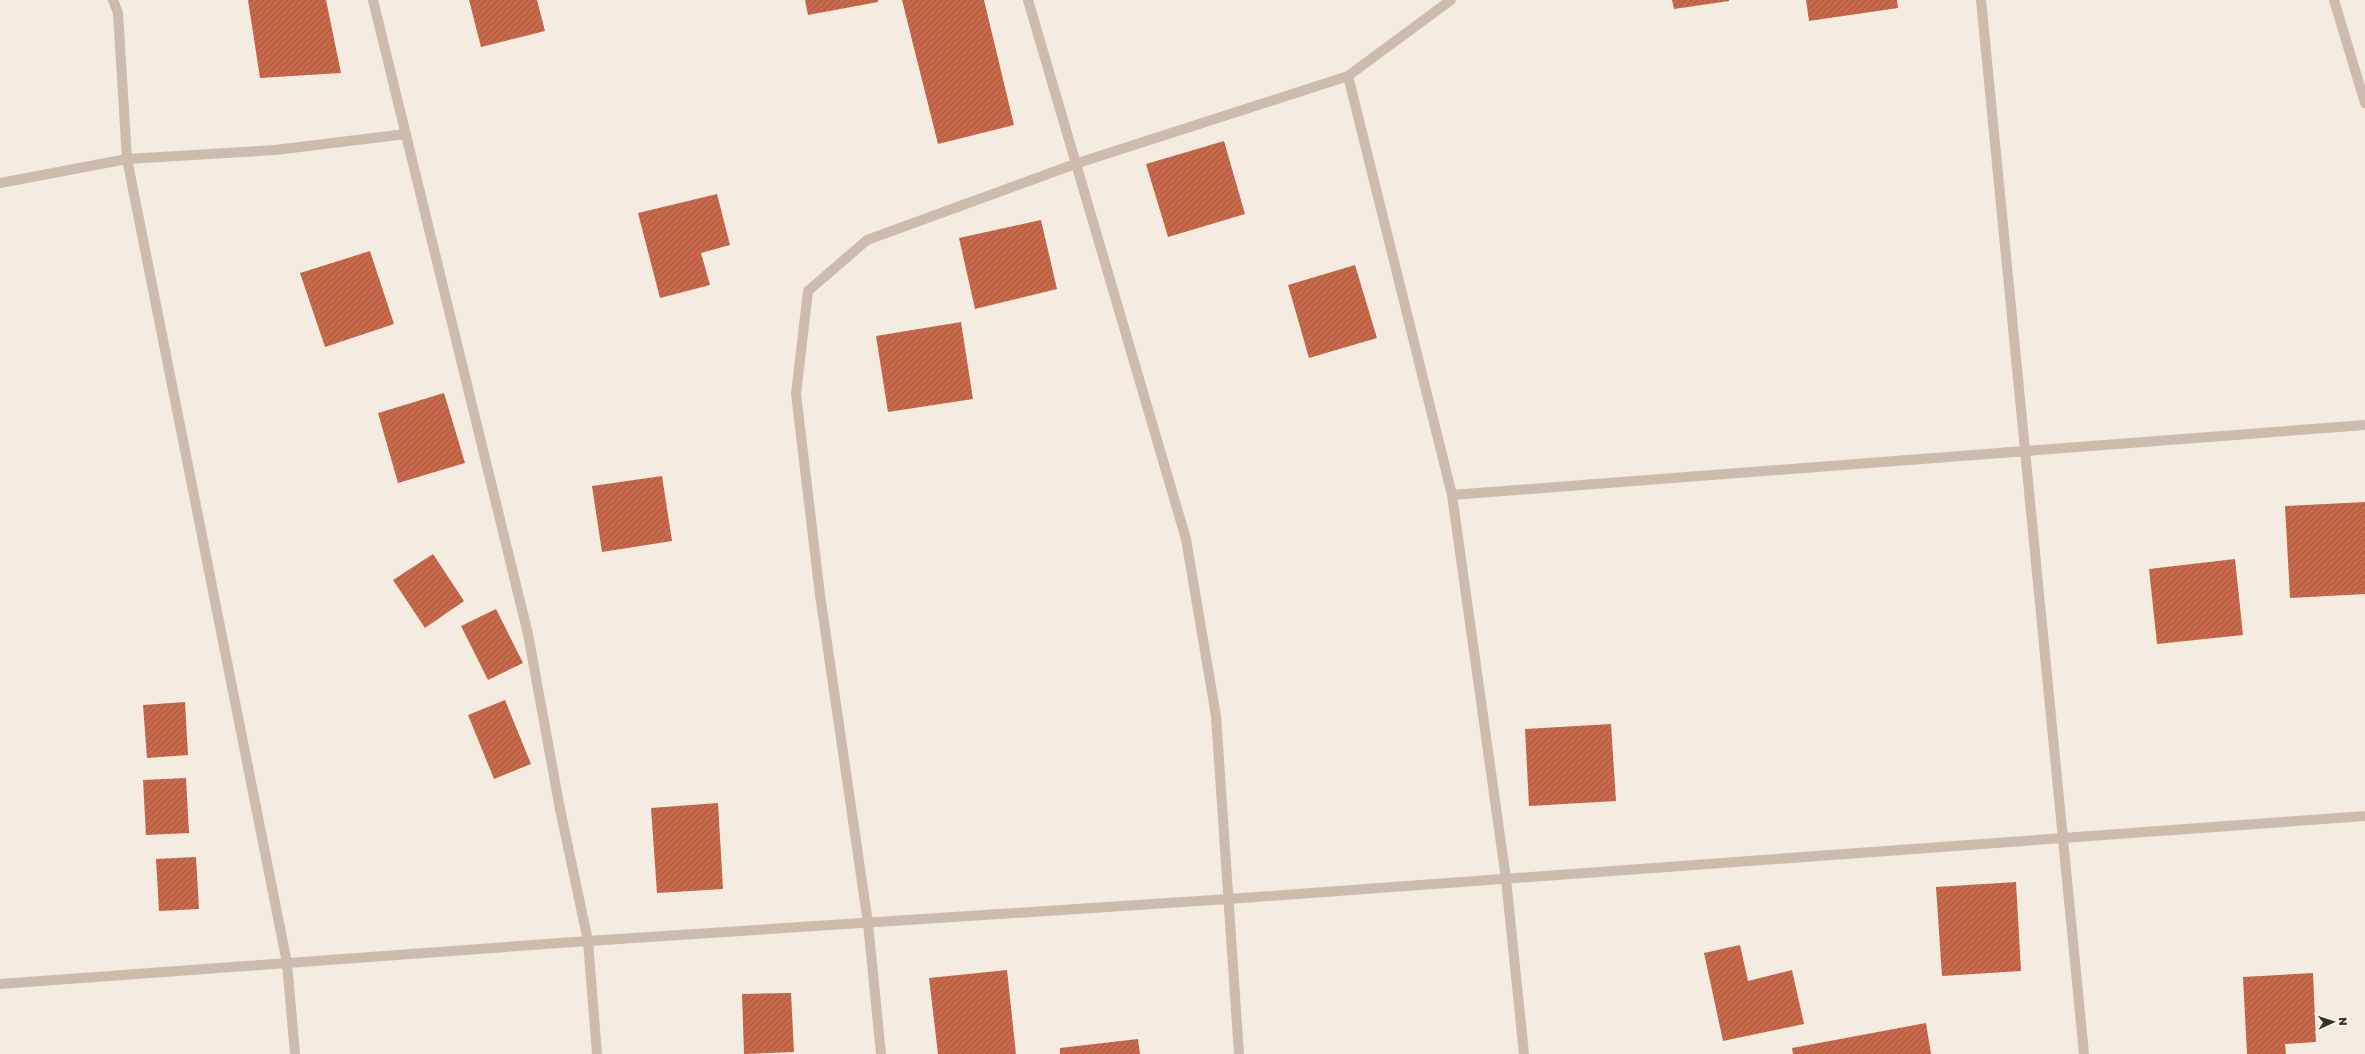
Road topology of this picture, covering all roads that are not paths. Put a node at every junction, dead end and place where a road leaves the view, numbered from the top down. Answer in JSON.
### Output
{"nodes":[{"id":1,"x":113,"y":0,"type":"edge"},
{"id":2,"x":373,"y":0,"type":"edge"},
{"id":3,"x":1028,"y":0,"type":"edge"},
{"id":4,"x":1451,"y":0,"type":"edge"},
{"id":5,"x":1981,"y":0,"type":"edge"},
{"id":6,"x":2334,"y":0,"type":"edge"},
{"id":7,"x":1348,"y":76,"type":"junction"},
{"id":8,"x":2365,"y":103,"type":"edge"},
{"id":9,"x":406,"y":134,"type":"junction"},
{"id":10,"x":127,"y":159,"type":"junction"},
{"id":11,"x":1075,"y":164,"type":"junction"},
{"id":12,"x":0,"y":183,"type":"edge"},
{"id":13,"x":2365,"y":425,"type":"edge"},
{"id":14,"x":2025,"y":451,"type":"junction"},
{"id":15,"x":1452,"y":495,"type":"junction"},
{"id":16,"x":2365,"y":816,"type":"edge"},
{"id":17,"x":2063,"y":838,"type":"junction"},
{"id":18,"x":1506,"y":879,"type":"junction"},
{"id":19,"x":1229,"y":899,"type":"junction"},
{"id":20,"x":868,"y":922,"type":"junction"},
{"id":21,"x":588,"y":941,"type":"junction"},
{"id":22,"x":287,"y":963,"type":"junction"},
{"id":23,"x":0,"y":984,"type":"edge"},
{"id":24,"x":295,"y":1054,"type":"edge"},
{"id":25,"x":598,"y":1054,"type":"edge"},
{"id":26,"x":881,"y":1054,"type":"edge"},
{"id":27,"x":1239,"y":1054,"type":"edge"},
{"id":28,"x":1524,"y":1054,"type":"edge"},
{"id":29,"x":2084,"y":1054,"type":"edge"}],
"edges":[{"from":1,"to":10,"type":"street"},
{"from":2,"to":9,"type":"street"},
{"from":3,"to":11,"type":"street"},
{"from":4,"to":7,"type":"street"},
{"from":5,"to":14,"type":"street"},
{"from":6,"to":8,"type":"street"},
{"from":7,"to":11,"type":"street"},
{"from":7,"to":15,"type":"street"},
{"from":9,"to":10,"type":"street"},
{"from":9,"to":21,"type":"street"},
{"from":10,"to":12,"type":"street"},
{"from":10,"to":22,"type":"street"},
{"from":11,"to":19,"type":"street"},
{"from":11,"to":20,"type":"street"},
{"from":13,"to":14,"type":"street"},
{"from":14,"to":15,"type":"street"},
{"from":14,"to":17,"type":"street"},
{"from":15,"to":18,"type":"street"},
{"from":16,"to":17,"type":"street"},
{"from":17,"to":18,"type":"street"},
{"from":17,"to":29,"type":"street"},
{"from":18,"to":19,"type":"street"},
{"from":18,"to":28,"type":"street"},
{"from":19,"to":20,"type":"street"},
{"from":19,"to":27,"type":"street"},
{"from":20,"to":21,"type":"street"},
{"from":20,"to":26,"type":"street"},
{"from":21,"to":22,"type":"street"},
{"from":21,"to":25,"type":"street"},
{"from":22,"to":23,"type":"street"},
{"from":22,"to":24,"type":"street"}]}
